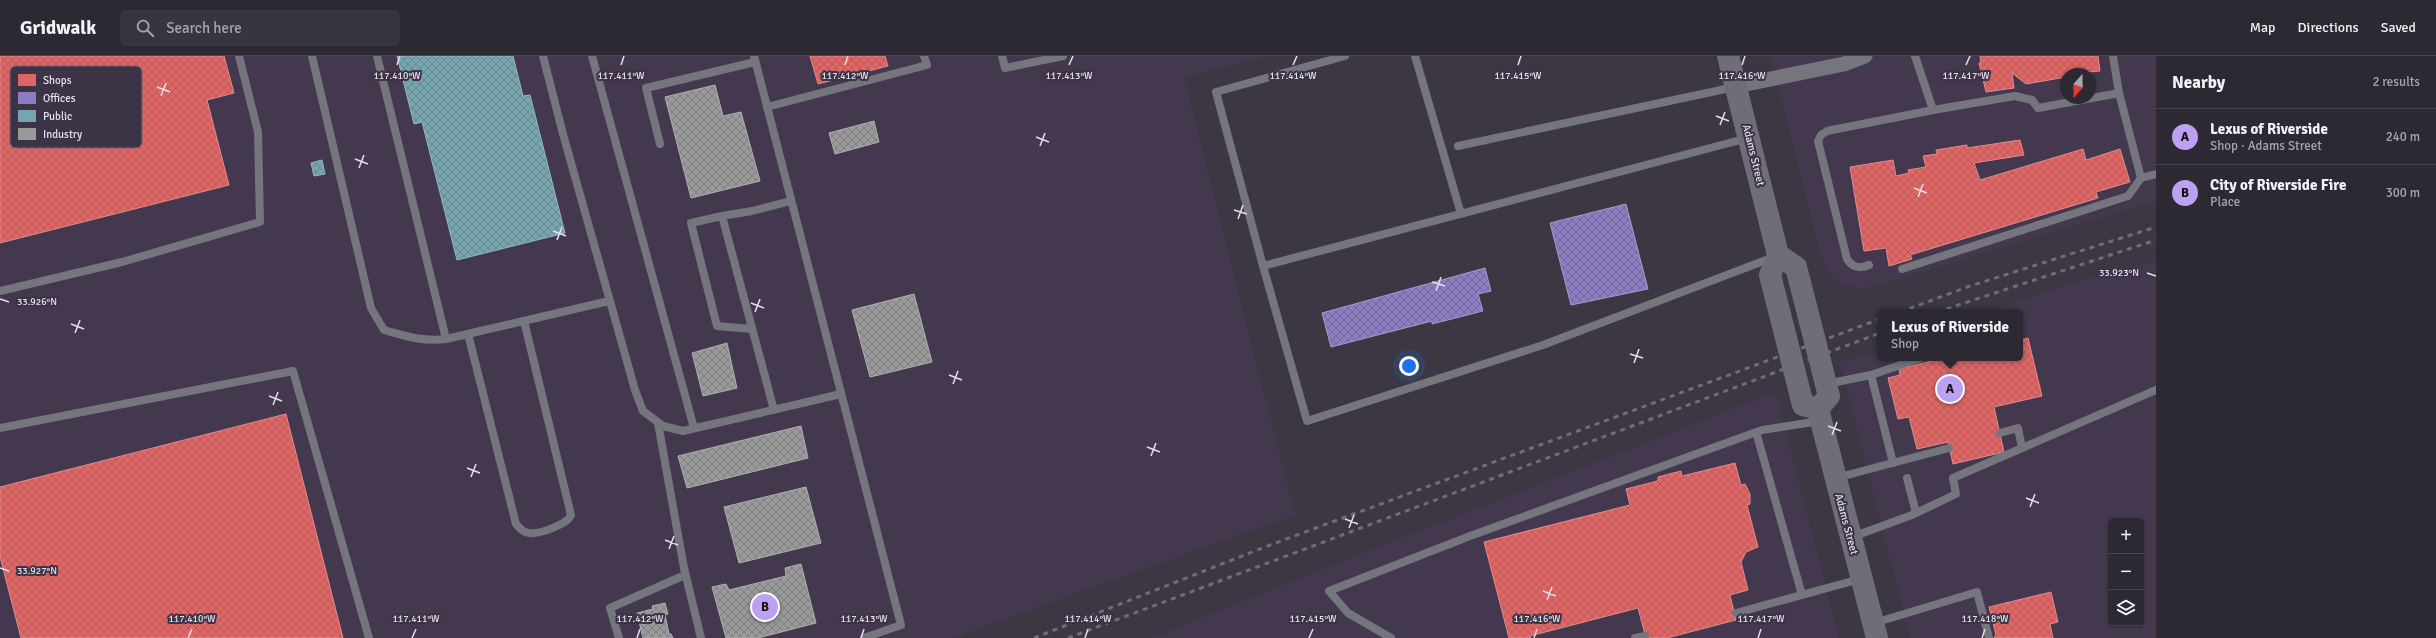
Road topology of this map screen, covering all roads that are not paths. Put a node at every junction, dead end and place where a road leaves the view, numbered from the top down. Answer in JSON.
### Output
{"nodes":[{"id":1,"x":239,"y":56,"type":"edge"},
{"id":2,"x":312,"y":56,"type":"edge"},
{"id":3,"x":378,"y":56,"type":"edge"},
{"id":4,"x":543,"y":56,"type":"edge"},
{"id":5,"x":592,"y":56,"type":"edge"},
{"id":6,"x":924,"y":56,"type":"edge"},
{"id":7,"x":1002,"y":56,"type":"edge"},
{"id":8,"x":1063,"y":56,"type":"edge"},
{"id":9,"x":1345,"y":56,"type":"edge"},
{"id":10,"x":1415,"y":56,"type":"edge"},
{"id":11,"x":1728,"y":56,"type":"edge"},
{"id":12,"x":1865,"y":56,"type":"edge"},
{"id":13,"x":1915,"y":56,"type":"edge"},
{"id":14,"x":2113,"y":56,"type":"edge"},
{"id":15,"x":755,"y":59,"type":"edge"},
{"id":16,"x":1736,"y":86,"type":"junction"},
{"id":17,"x":2119,"y":93,"type":"junction"},
{"id":18,"x":767,"y":107,"type":"junction"},
{"id":19,"x":1933,"y":110,"type":"junction"},
{"id":20,"x":1749,"y":138,"type":"junction"},
{"id":21,"x":660,"y":144,"type":"dead end"},
{"id":22,"x":1458,"y":146,"type":"dead end"},
{"id":23,"x":2156,"y":174,"type":"edge"},
{"id":24,"x":2141,"y":178,"type":"junction"},
{"id":25,"x":791,"y":201,"type":"junction"},
{"id":26,"x":1461,"y":214,"type":"junction"},
{"id":27,"x":722,"y":216,"type":"junction"},
{"id":28,"x":1778,"y":255,"type":"junction"},
{"id":29,"x":1869,"y":265,"type":"dead end"},
{"id":30,"x":1263,"y":266,"type":"junction"},
{"id":31,"x":1902,"y":268,"type":"dead end"},
{"id":32,"x":0,"y":290,"type":"edge"},
{"id":33,"x":609,"y":301,"type":"junction"},
{"id":34,"x":524,"y":321,"type":"junction"},
{"id":35,"x":752,"y":329,"type":"junction"},
{"id":36,"x":468,"y":334,"type":"junction"},
{"id":37,"x":446,"y":339,"type":"junction"},
{"id":38,"x":1912,"y":361,"type":"edge"},
{"id":39,"x":1872,"y":375,"type":"junction"},
{"id":40,"x":1826,"y":384,"type":"junction"},
{"id":41,"x":2156,"y":390,"type":"edge"},
{"id":42,"x":841,"y":394,"type":"junction"},
{"id":43,"x":774,"y":410,"type":"junction"},
{"id":44,"x":1819,"y":415,"type":"junction"},
{"id":45,"x":658,"y":423,"type":"junction"},
{"id":46,"x":0,"y":428,"type":"edge"},
{"id":47,"x":694,"y":428,"type":"junction"},
{"id":48,"x":1756,"y":432,"type":"junction"},
{"id":49,"x":2000,"y":433,"type":"dead end"},
{"id":50,"x":1949,"y":448,"type":"dead end"},
{"id":51,"x":2022,"y":448,"type":"junction"},
{"id":52,"x":1893,"y":463,"type":"junction"},
{"id":53,"x":1836,"y":478,"type":"junction"},
{"id":54,"x":1907,"y":478,"type":"dead end"},
{"id":55,"x":1916,"y":512,"type":"junction"},
{"id":56,"x":1851,"y":538,"type":"junction"},
{"id":57,"x":685,"y":575,"type":"junction"},
{"id":58,"x":1862,"y":578,"type":"junction"},
{"id":59,"x":1802,"y":595,"type":"junction"},
{"id":60,"x":1736,"y":613,"type":"dead end"},
{"id":61,"x":1875,"y":631,"type":"edge"},
{"id":62,"x":1645,"y":636,"type":"dead end"},
{"id":63,"x":369,"y":638,"type":"edge"},
{"id":64,"x":619,"y":638,"type":"edge"},
{"id":65,"x":701,"y":638,"type":"edge"},
{"id":66,"x":864,"y":638,"type":"edge"},
{"id":67,"x":1391,"y":638,"type":"edge"},
{"id":68,"x":1635,"y":638,"type":"edge"},
{"id":69,"x":1989,"y":638,"type":"edge"}],
"edges":[{"from":1,"to":32,"type":"lane"},
{"from":2,"to":37,"type":"lane"},
{"from":3,"to":37,"type":"lane"},
{"from":4,"to":33,"type":"lane"},
{"from":5,"to":47,"type":"lane"},
{"from":6,"to":18,"type":"lane"},
{"from":7,"to":8,"type":"lane"},
{"from":9,"to":30,"type":"lane"},
{"from":10,"to":26,"type":"lane"},
{"from":11,"to":16,"type":"main road","name":"Adams Street"},
{"from":12,"to":16,"type":"street"},
{"from":13,"to":19,"type":"lane"},
{"from":14,"to":17,"type":"lane"},
{"from":15,"to":18,"type":"lane"},
{"from":15,"to":21,"type":"lane"},
{"from":16,"to":20,"type":"main road","name":"Adams Street"},
{"from":16,"to":22,"type":"lane"},
{"from":17,"to":19,"type":"lane"},
{"from":17,"to":24,"type":"lane"},
{"from":18,"to":25,"type":"lane"},
{"from":19,"to":29,"type":"lane"},
{"from":20,"to":26,"type":"lane"},
{"from":20,"to":28,"type":"main road","name":"Adams Street"},
{"from":23,"to":24,"type":"lane"},
{"from":24,"to":31,"type":"lane"},
{"from":25,"to":27,"type":"lane"},
{"from":25,"to":42,"type":"lane"},
{"from":26,"to":30,"type":"lane"},
{"from":27,"to":35,"type":"lane"},
{"from":27,"to":35,"type":"lane"},
{"from":28,"to":30,"type":"lane"},
{"from":28,"to":40,"type":"main road"},
{"from":28,"to":44,"type":"main road"},
{"from":33,"to":34,"type":"lane"},
{"from":33,"to":45,"type":"lane"},
{"from":34,"to":36,"type":"lane"},
{"from":34,"to":36,"type":"lane"},
{"from":35,"to":43,"type":"lane"},
{"from":36,"to":37,"type":"lane"},
{"from":38,"to":39,"type":"lane"},
{"from":39,"to":40,"type":"lane"},
{"from":39,"to":52,"type":"lane"},
{"from":40,"to":44,"type":"main road"},
{"from":41,"to":51,"type":"lane"},
{"from":42,"to":43,"type":"lane"},
{"from":42,"to":66,"type":"lane"},
{"from":43,"to":47,"type":"lane"},
{"from":44,"to":48,"type":"lane"},
{"from":44,"to":53,"type":"main road","name":"Adams Street"},
{"from":45,"to":47,"type":"lane"},
{"from":45,"to":57,"type":"lane"},
{"from":46,"to":63,"type":"lane"},
{"from":48,"to":59,"type":"lane"},
{"from":48,"to":67,"type":"lane"},
{"from":49,"to":51,"type":"lane"},
{"from":50,"to":52,"type":"lane"},
{"from":51,"to":55,"type":"lane"},
{"from":52,"to":53,"type":"lane"},
{"from":53,"to":56,"type":"main road","name":"Adams Street"},
{"from":54,"to":55,"type":"lane"},
{"from":55,"to":56,"type":"lane"},
{"from":56,"to":58,"type":"main road","name":"Adams Street"},
{"from":57,"to":64,"type":"lane"},
{"from":57,"to":65,"type":"lane"},
{"from":58,"to":59,"type":"lane"},
{"from":58,"to":61,"type":"main road","name":"Adams Street"},
{"from":59,"to":60,"type":"lane"},
{"from":61,"to":69,"type":"lane"},
{"from":62,"to":68,"type":"lane"}]}
